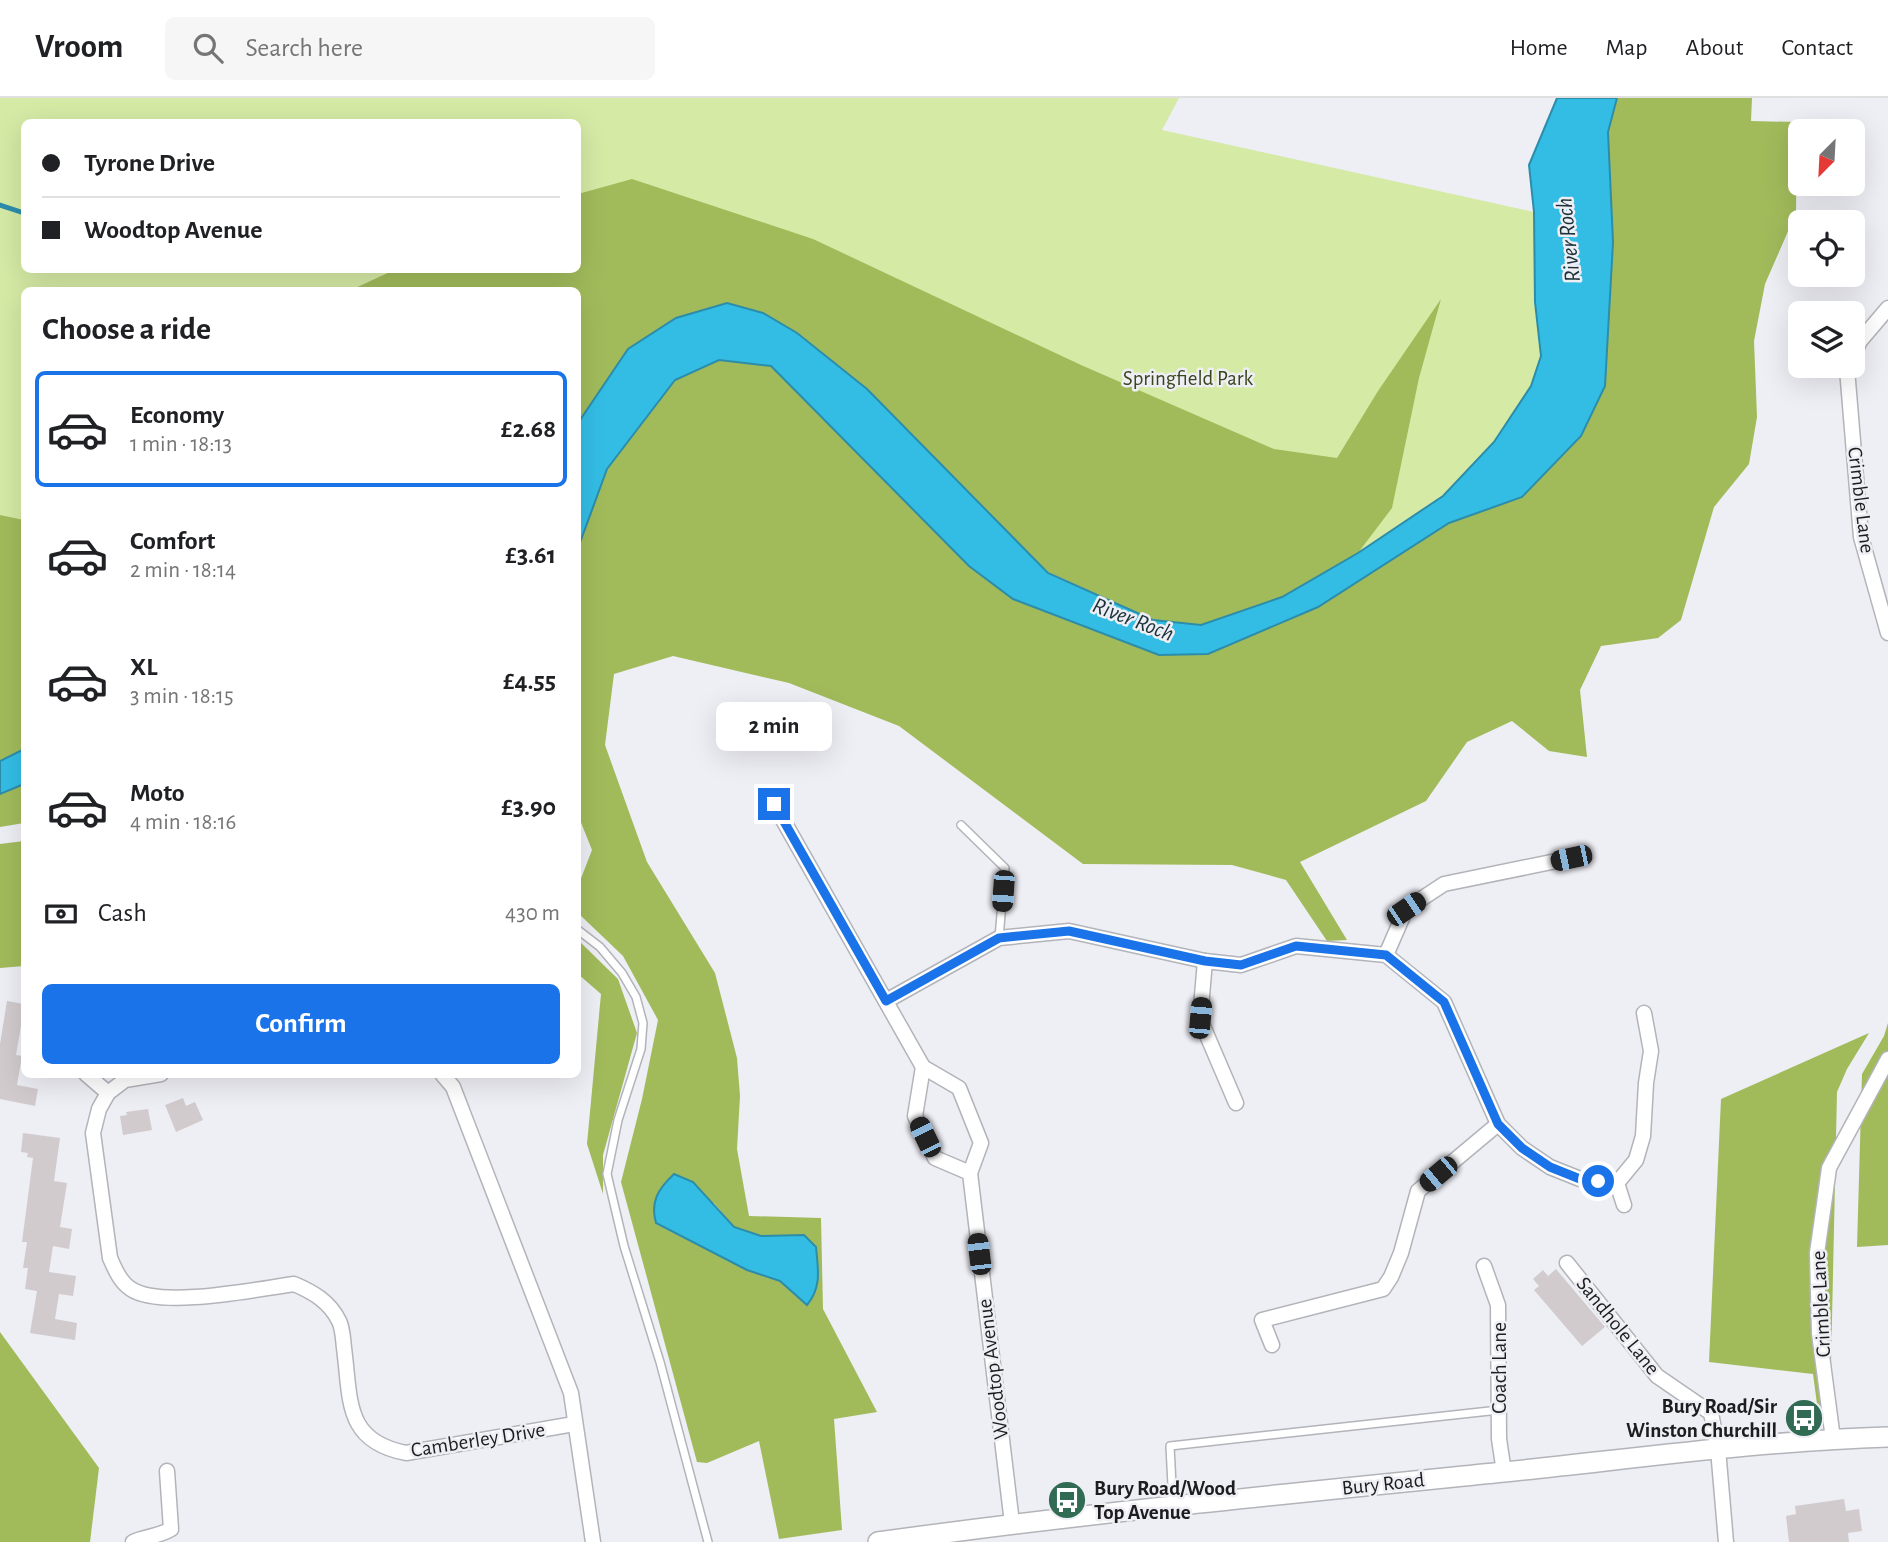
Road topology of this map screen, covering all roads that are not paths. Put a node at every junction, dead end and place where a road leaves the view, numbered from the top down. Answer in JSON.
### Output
{"nodes":[{"id":1,"x":1888,"y":307,"type":"edge"},
{"id":2,"x":1865,"y":335,"type":"edge"},
{"id":3,"x":1848,"y":378,"type":"edge"},
{"id":4,"x":1888,"y":633,"type":"edge"},
{"id":5,"x":774,"y":804,"type":"dead end"},
{"id":6,"x":961,"y":825,"type":"dead end"},
{"id":7,"x":1571,"y":858,"type":"dead end"},
{"id":8,"x":581,"y":932,"type":"edge"},
{"id":9,"x":999,"y":938,"type":"junction"},
{"id":10,"x":1386,"y":955,"type":"junction"},
{"id":11,"x":1205,"y":961,"type":"junction"},
{"id":12,"x":886,"y":1001,"type":"junction"},
{"id":13,"x":1644,"y":1013,"type":"dead end"},
{"id":14,"x":1888,"y":1059,"type":"edge"},
{"id":15,"x":923,"y":1067,"type":"junction"},
{"id":16,"x":91,"y":1078,"type":"edge"},
{"id":17,"x":137,"y":1078,"type":"edge"},
{"id":18,"x":445,"y":1078,"type":"edge"},
{"id":19,"x":108,"y":1093,"type":"junction"},
{"id":20,"x":1236,"y":1103,"type":"dead end"},
{"id":21,"x":1498,"y":1124,"type":"junction"},
{"id":22,"x":970,"y":1173,"type":"junction"},
{"id":23,"x":1617,"y":1183,"type":"junction"},
{"id":24,"x":1624,"y":1205,"type":"dead end"},
{"id":25,"x":1567,"y":1263,"type":"dead end"},
{"id":26,"x":1484,"y":1266,"type":"dead end"},
{"id":27,"x":1272,"y":1345,"type":"dead end"},
{"id":28,"x":1499,"y":1410,"type":"junction"},
{"id":29,"x":574,"y":1424,"type":"junction"},
{"id":30,"x":1888,"y":1437,"type":"edge"},
{"id":31,"x":1833,"y":1439,"type":"junction"},
{"id":32,"x":1718,"y":1449,"type":"junction"},
{"id":33,"x":167,"y":1471,"type":"dead end"},
{"id":34,"x":1504,"y":1472,"type":"junction"},
{"id":35,"x":1173,"y":1505,"type":"junction"},
{"id":36,"x":1012,"y":1523,"type":"junction"},
{"id":37,"x":133,"y":1542,"type":"edge"},
{"id":38,"x":593,"y":1542,"type":"edge"},
{"id":39,"x":708,"y":1542,"type":"edge"},
{"id":40,"x":878,"y":1542,"type":"edge"},
{"id":41,"x":1726,"y":1542,"type":"edge"}],
"edges":[{"from":1,"to":2,"type":"street"},
{"from":3,"to":4,"type":"street","name":"Crimble Lane"},
{"from":5,"to":12,"type":"street"},
{"from":6,"to":9,"type":"lane"},
{"from":7,"to":10,"type":"street"},
{"from":8,"to":39,"type":"lane"},
{"from":9,"to":11,"type":"street"},
{"from":9,"to":12,"type":"street"},
{"from":10,"to":11,"type":"street"},
{"from":10,"to":21,"type":"street"},
{"from":11,"to":20,"type":"street"},
{"from":12,"to":15,"type":"street"},
{"from":13,"to":23,"type":"street"},
{"from":14,"to":31,"type":"street","name":"Crimble Lane"},
{"from":15,"to":22,"type":"street","name":"Woodtop Avenue"},
{"from":15,"to":22,"type":"street"},
{"from":16,"to":19,"type":"street"},
{"from":17,"to":19,"type":"street"},
{"from":18,"to":29,"type":"street","name":"Camberley Drive"},
{"from":19,"to":29,"type":"street","name":"Camberley Drive"},
{"from":21,"to":23,"type":"street"},
{"from":21,"to":27,"type":"street"},
{"from":22,"to":36,"type":"street","name":"Woodtop Avenue"},
{"from":23,"to":24,"type":"street"},
{"from":25,"to":32,"type":"street","name":"Sandhole Lane"},
{"from":26,"to":28,"type":"street","name":"Coach Lane"},
{"from":28,"to":34,"type":"street","name":"Coach Lane"},
{"from":28,"to":35,"type":"lane"},
{"from":29,"to":38,"type":"street","name":"Camberley Drive"},
{"from":30,"to":31,"type":"main road","name":"Bury Road"},
{"from":31,"to":32,"type":"main road","name":"Bury Road"},
{"from":32,"to":34,"type":"main road","name":"Bury Road"},
{"from":32,"to":41,"type":"street","name":"Sandhole Lane"},
{"from":33,"to":37,"type":"street"},
{"from":34,"to":35,"type":"main road","name":"Bury Road"},
{"from":35,"to":36,"type":"main road","name":"Bury Road"},
{"from":36,"to":40,"type":"main road","name":"Bury Road"}]}
